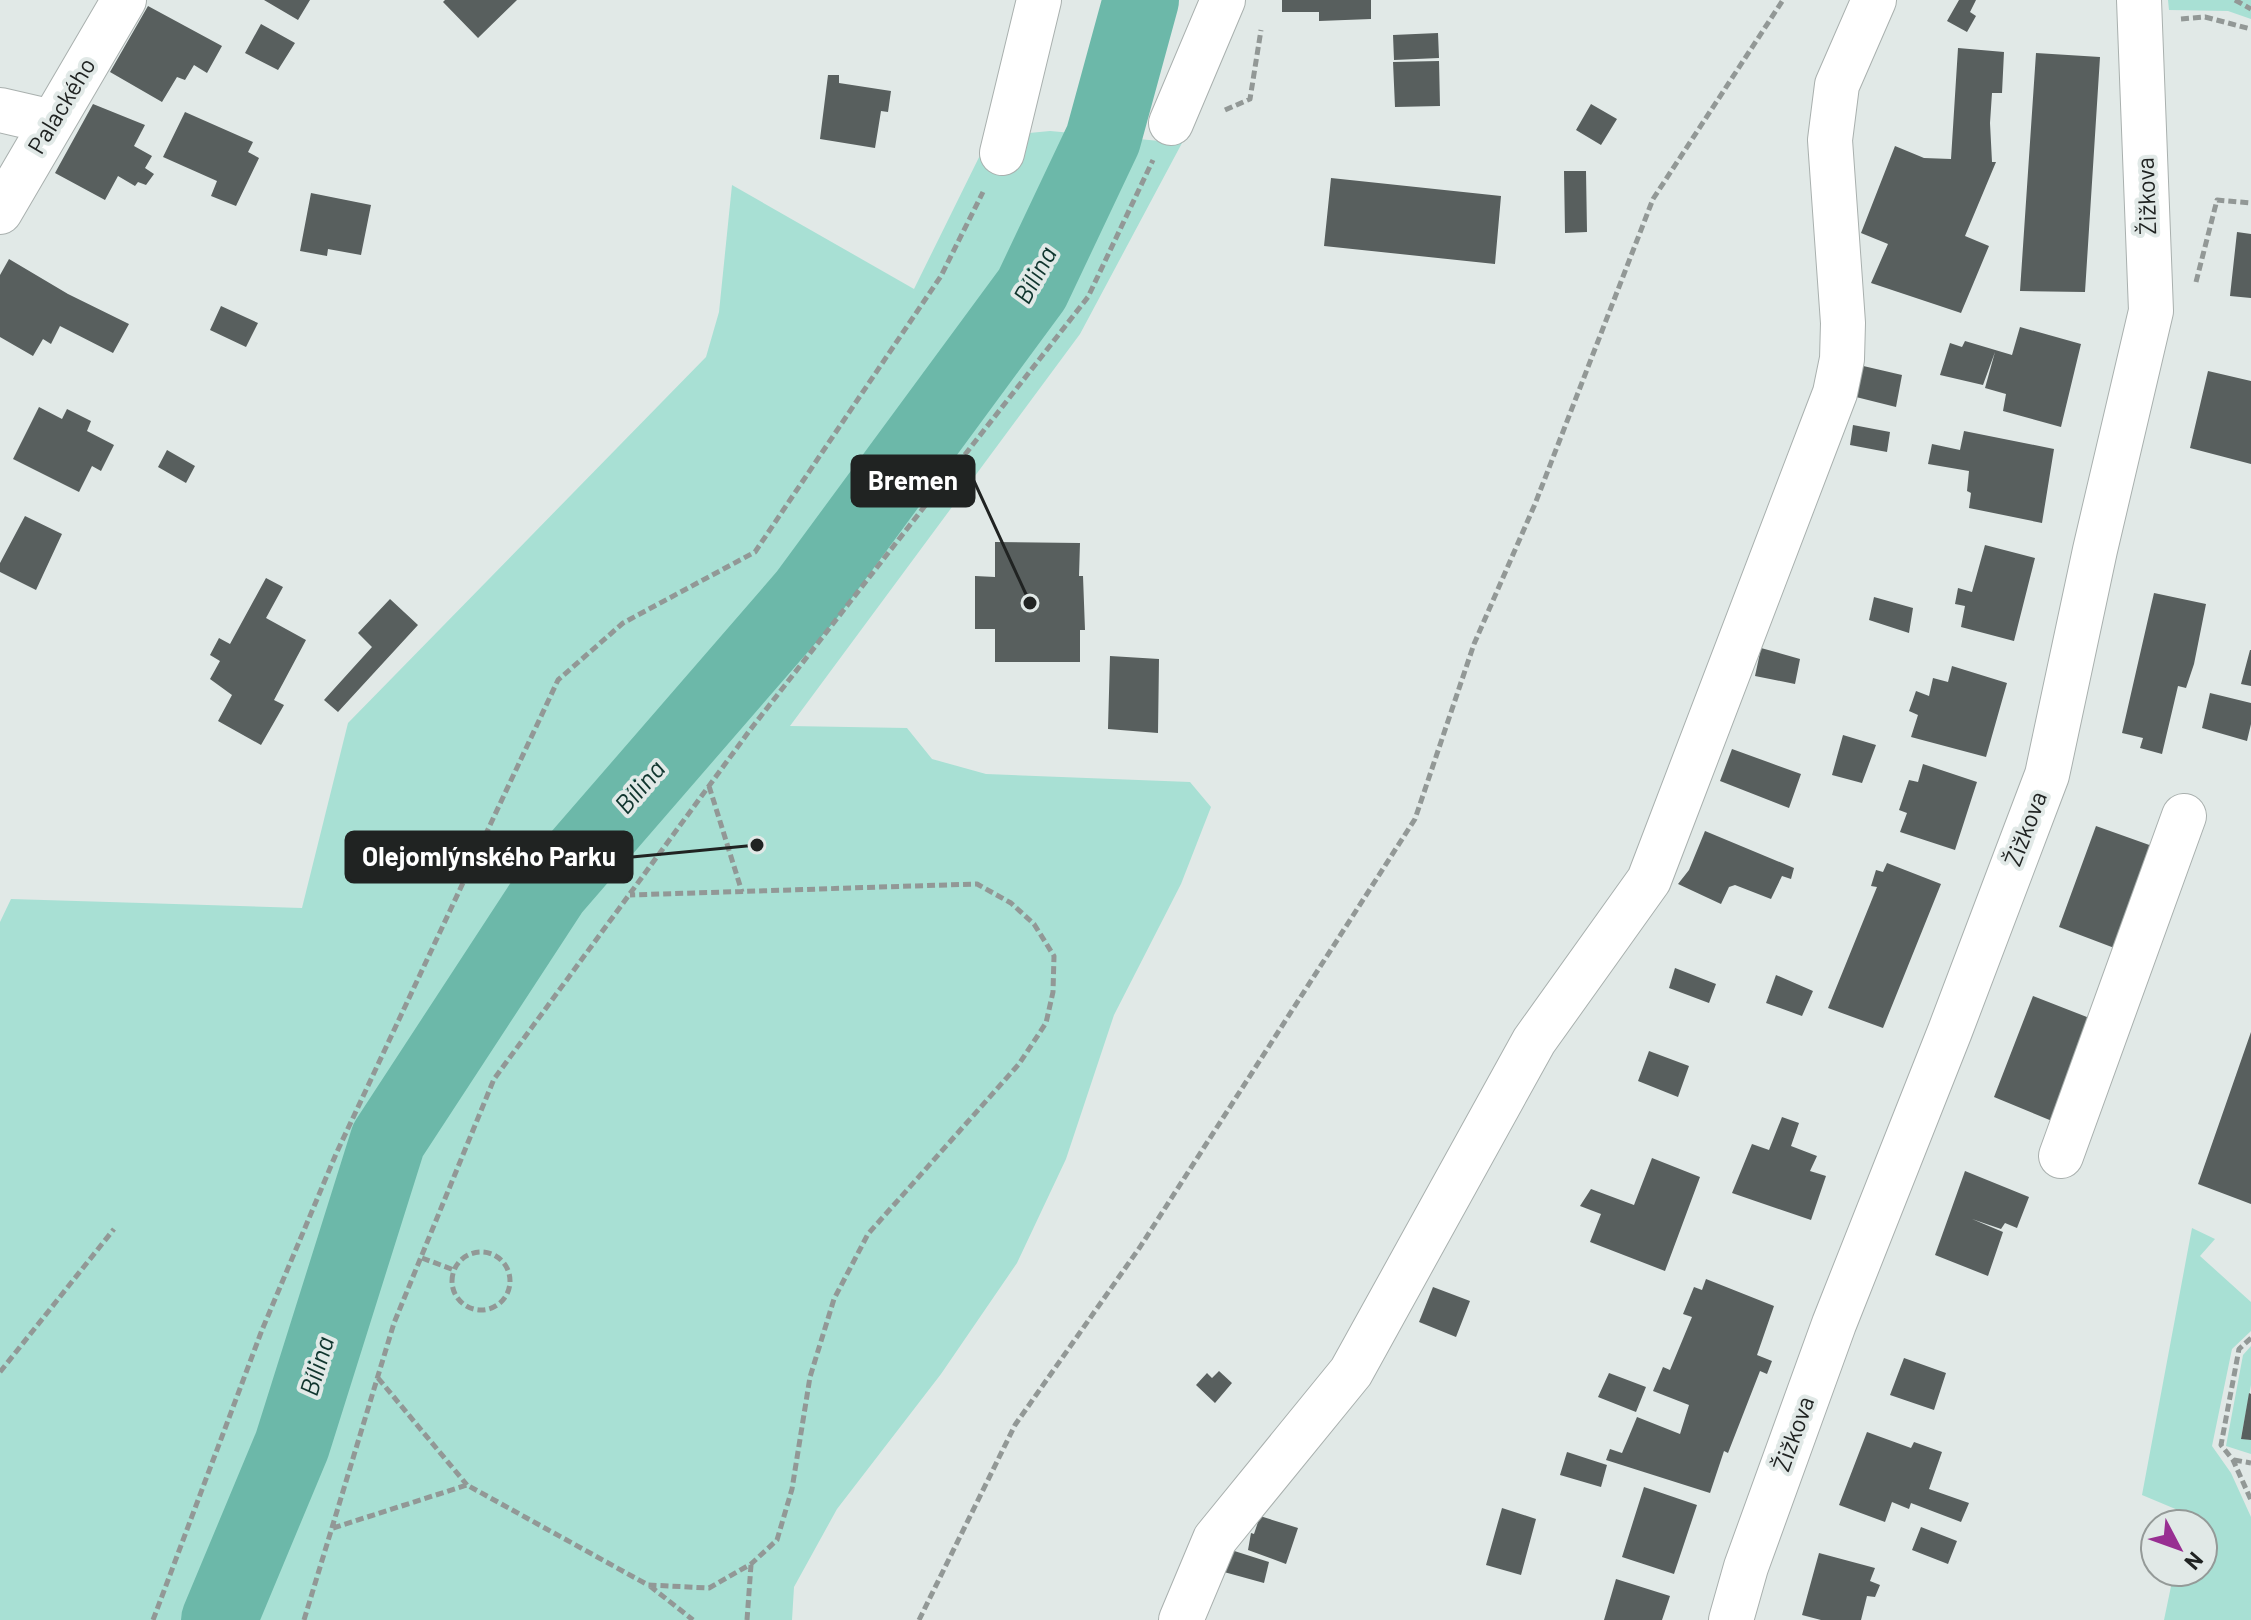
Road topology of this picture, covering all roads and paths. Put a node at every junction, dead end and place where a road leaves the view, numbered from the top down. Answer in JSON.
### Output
{"nodes":[{"id":1,"x":124,"y":0,"type":"edge"},
{"id":2,"x":1039,"y":0,"type":"edge"},
{"id":3,"x":1223,"y":0,"type":"edge"},
{"id":4,"x":1783,"y":0,"type":"edge"},
{"id":5,"x":1874,"y":0,"type":"edge"},
{"id":6,"x":2235,"y":0,"type":"edge"},
{"id":7,"x":2140,"y":9,"type":"edge"},
{"id":8,"x":2251,"y":9,"type":"edge"},
{"id":9,"x":2251,"y":29,"type":"edge"},
{"id":10,"x":0,"y":110,"type":"edge"},
{"id":11,"x":52,"y":122,"type":"junction"},
{"id":12,"x":1171,"y":123,"type":"joint"},
{"id":13,"x":1002,"y":153,"type":"joint"},
{"id":14,"x":2251,"y":203,"type":"edge"},
{"id":15,"x":0,"y":212,"type":"edge"},
{"id":16,"x":2151,"y":311,"type":"junction"},
{"id":17,"x":708,"y":786,"type":"junction"},
{"id":18,"x":2184,"y":816,"type":"dead end"},
{"id":19,"x":742,"y":892,"type":"junction"},
{"id":20,"x":630,"y":895,"type":"junction"},
{"id":21,"x":2061,"y":1156,"type":"dead end"},
{"id":22,"x":114,"y":1229,"type":"dead end"},
{"id":23,"x":422,"y":1258,"type":"junction"},
{"id":24,"x":454,"y":1270,"type":"junction"},
{"id":25,"x":2251,"y":1338,"type":"edge"},
{"id":26,"x":0,"y":1372,"type":"edge"},
{"id":27,"x":378,"y":1378,"type":"junction"},
{"id":28,"x":2233,"y":1460,"type":"junction"},
{"id":29,"x":2251,"y":1463,"type":"edge"},
{"id":30,"x":467,"y":1485,"type":"junction"},
{"id":31,"x":2251,"y":1500,"type":"edge"},
{"id":32,"x":332,"y":1529,"type":"junction"},
{"id":33,"x":751,"y":1564,"type":"junction"},
{"id":34,"x":648,"y":1585,"type":"junction"},
{"id":35,"x":153,"y":1620,"type":"edge"},
{"id":36,"x":304,"y":1620,"type":"edge"},
{"id":37,"x":693,"y":1620,"type":"edge"},
{"id":38,"x":747,"y":1620,"type":"edge"},
{"id":39,"x":919,"y":1620,"type":"edge"},
{"id":40,"x":1181,"y":1620,"type":"edge"},
{"id":41,"x":1731,"y":1620,"type":"edge"}],
"edges":[{"from":1,"to":11,"type":"street","name":"Palackého"},
{"from":2,"to":13,"type":"street"},
{"from":3,"to":12,"type":"street"},
{"from":4,"to":39,"type":"path"},
{"from":5,"to":40,"type":"street"},
{"from":6,"to":8,"type":"path"},
{"from":7,"to":9,"type":"path"},
{"from":7,"to":16,"type":"street","name":"Žižkova"},
{"from":10,"to":11,"type":"street"},
{"from":11,"to":15,"type":"street","name":"Palackého"},
{"from":12,"to":17,"type":"path"},
{"from":13,"to":35,"type":"path"},
{"from":14,"to":16,"type":"path"},
{"from":16,"to":41,"type":"street","name":"Žižkova"},
{"from":17,"to":19,"type":"path"},
{"from":17,"to":20,"type":"path"},
{"from":18,"to":21,"type":"street"},
{"from":19,"to":20,"type":"path"},
{"from":19,"to":33,"type":"path"},
{"from":20,"to":23,"type":"path"},
{"from":22,"to":26,"type":"path"},
{"from":23,"to":24,"type":"path"},
{"from":23,"to":27,"type":"path"},
{"from":24,"to":24,"type":"path"},
{"from":25,"to":28,"type":"path"},
{"from":27,"to":30,"type":"path"},
{"from":27,"to":32,"type":"path"},
{"from":28,"to":29,"type":"path"},
{"from":28,"to":31,"type":"path"},
{"from":30,"to":32,"type":"path"},
{"from":30,"to":34,"type":"path"},
{"from":32,"to":36,"type":"path"},
{"from":33,"to":34,"type":"path"},
{"from":33,"to":38,"type":"path"},
{"from":34,"to":37,"type":"path"}]}
